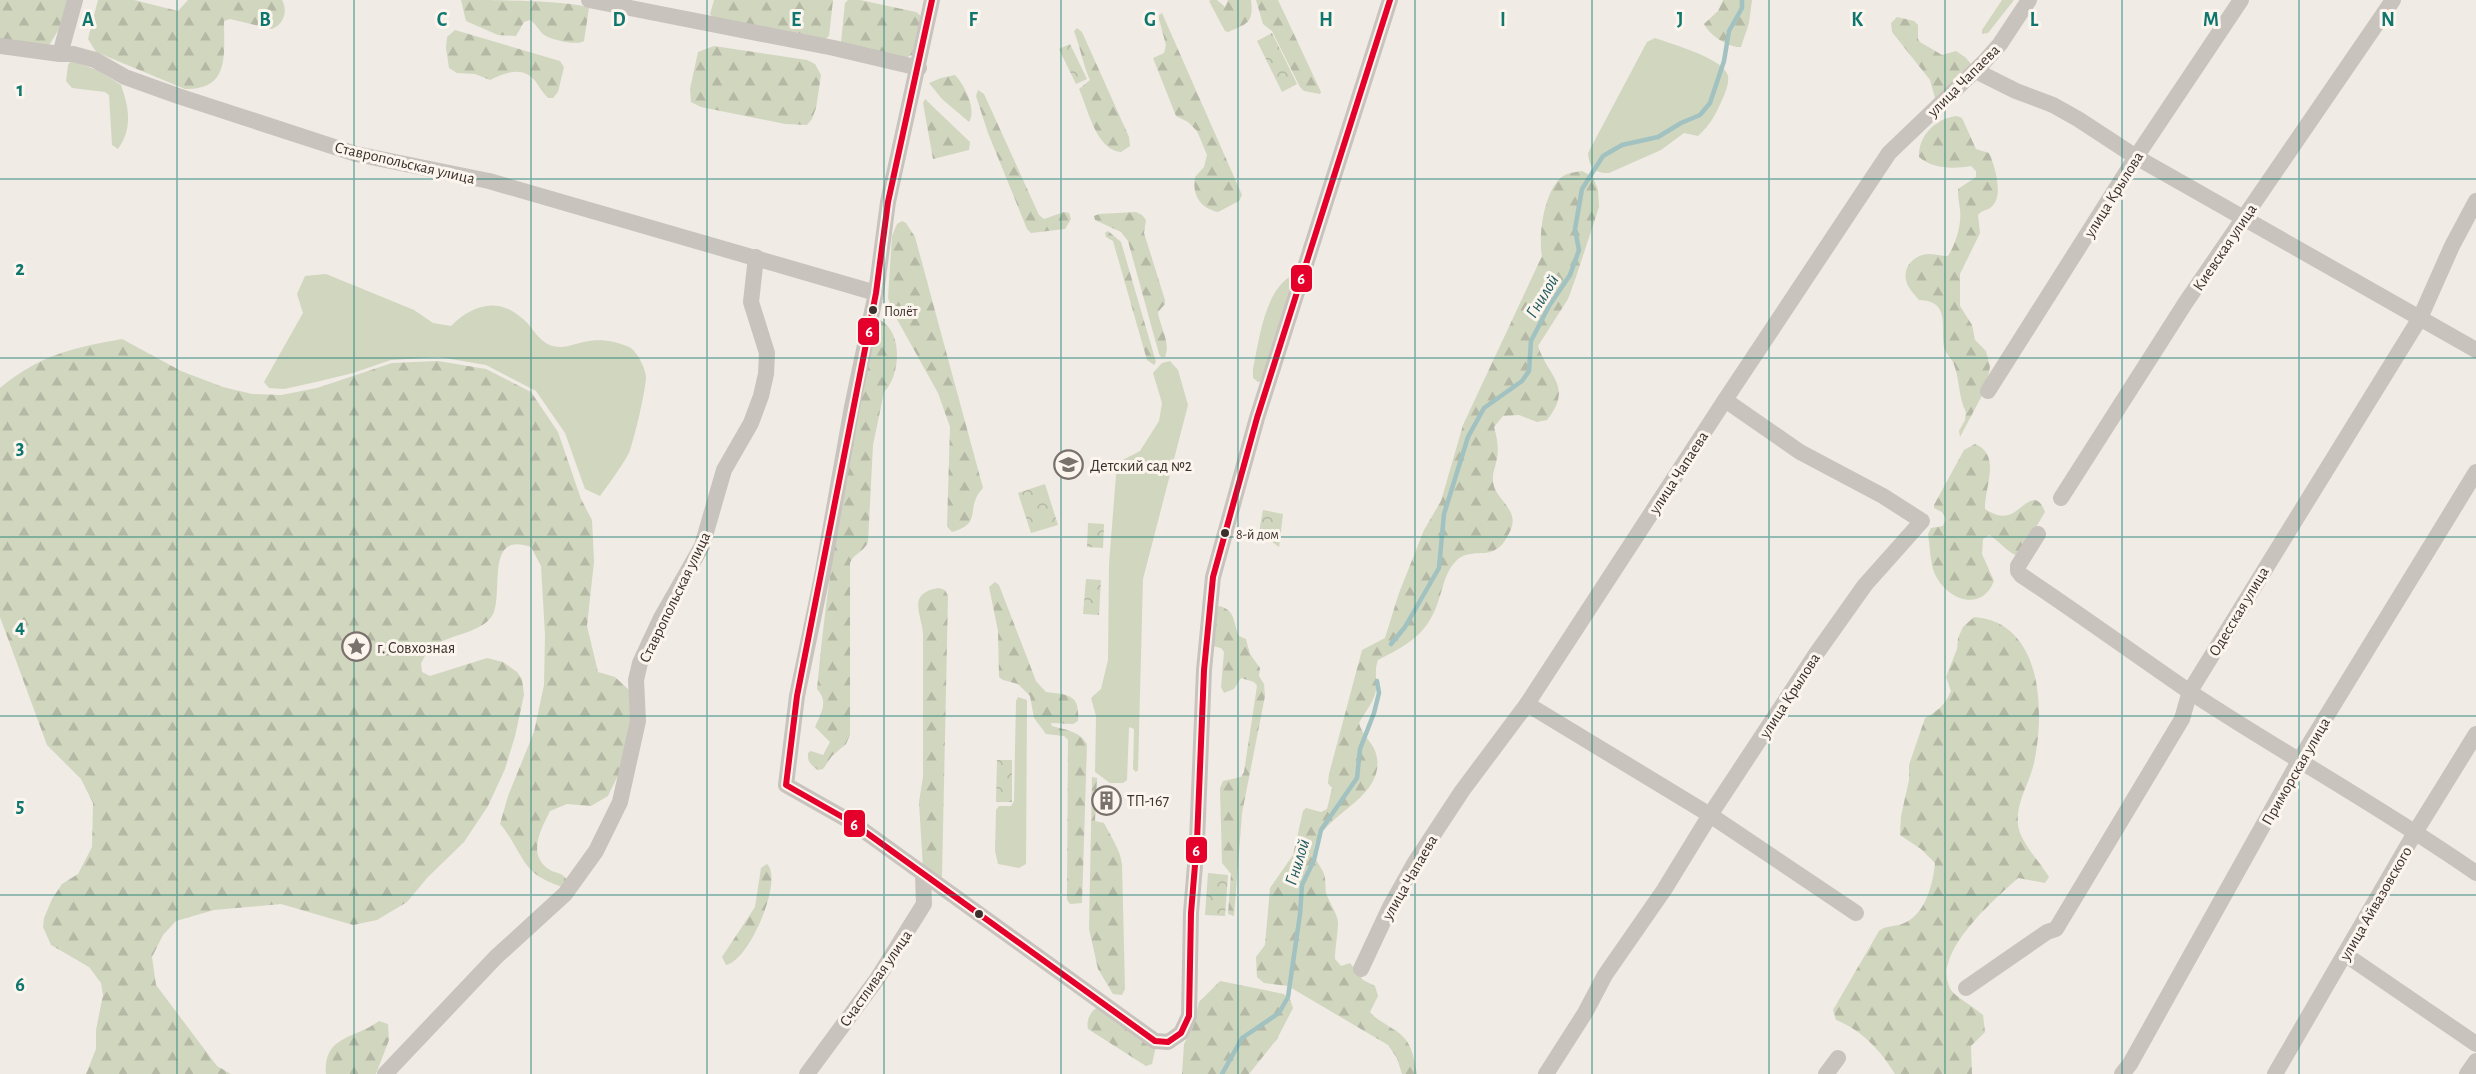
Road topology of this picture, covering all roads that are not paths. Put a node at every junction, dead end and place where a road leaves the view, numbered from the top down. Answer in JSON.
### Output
{"nodes":[{"id":1,"x":75,"y":0,"type":"edge"},
{"id":2,"x":589,"y":0,"type":"edge"},
{"id":3,"x":932,"y":0,"type":"edge"},
{"id":4,"x":1390,"y":0,"type":"edge"},
{"id":5,"x":2029,"y":0,"type":"edge"},
{"id":6,"x":2241,"y":0,"type":"edge"},
{"id":7,"x":2393,"y":0,"type":"edge"},
{"id":8,"x":0,"y":46,"type":"edge"},
{"id":9,"x":60,"y":54,"type":"junction"},
{"id":10,"x":919,"y":68,"type":"junction"},
{"id":11,"x":1976,"y":71,"type":"junction"},
{"id":12,"x":2136,"y":157,"type":"junction"},
{"id":13,"x":2476,"y":201,"type":"edge"},
{"id":14,"x":2244,"y":217,"type":"junction"},
{"id":15,"x":756,"y":257,"type":"junction"},
{"id":16,"x":876,"y":293,"type":"junction"},
{"id":17,"x":2420,"y":318,"type":"junction"},
{"id":18,"x":2476,"y":350,"type":"edge"},
{"id":19,"x":1988,"y":391,"type":"dead end"},
{"id":20,"x":1725,"y":400,"type":"junction"},
{"id":21,"x":2476,"y":472,"type":"edge"},
{"id":22,"x":2061,"y":498,"type":"dead end"},
{"id":23,"x":2038,"y":534,"type":"dead end"},
{"id":24,"x":2190,"y":691,"type":"junction"},
{"id":25,"x":1527,"y":704,"type":"junction"},
{"id":26,"x":2476,"y":734,"type":"edge"},
{"id":27,"x":2299,"y":761,"type":"junction"},
{"id":28,"x":1710,"y":815,"type":"junction"},
{"id":29,"x":2416,"y":831,"type":"junction"},
{"id":30,"x":2476,"y":873,"type":"edge"},
{"id":31,"x":923,"y":875,"type":"junction"},
{"id":32,"x":1856,"y":914,"type":"dead end"},
{"id":33,"x":2346,"y":955,"type":"junction"},
{"id":34,"x":1361,"y":969,"type":"dead end"},
{"id":35,"x":1966,"y":988,"type":"dead end"},
{"id":36,"x":2476,"y":1044,"type":"edge"},
{"id":37,"x":1838,"y":1058,"type":"dead end"},
{"id":38,"x":2476,"y":1061,"type":"edge"},
{"id":39,"x":385,"y":1074,"type":"edge"},
{"id":40,"x":807,"y":1074,"type":"edge"},
{"id":41,"x":1546,"y":1074,"type":"edge"},
{"id":42,"x":1826,"y":1074,"type":"edge"},
{"id":43,"x":2122,"y":1074,"type":"edge"},
{"id":44,"x":2275,"y":1074,"type":"edge"},
{"id":45,"x":2467,"y":1074,"type":"edge"}],
"edges":[{"from":1,"to":9,"type":"street"},
{"from":2,"to":10,"type":"street"},
{"from":3,"to":10,"type":"street"},
{"from":4,"to":31,"type":"street"},
{"from":5,"to":11,"type":"street","name":"улица Чапаева"},
{"from":6,"to":12,"type":"street","name":"улица Крылова"},
{"from":7,"to":14,"type":"street","name":"Киевская улица"},
{"from":8,"to":9,"type":"street","name":"Ставропольская улица"},
{"from":9,"to":15,"type":"street","name":"Ставропольская улица"},
{"from":10,"to":16,"type":"street"},
{"from":11,"to":12,"type":"street"},
{"from":11,"to":20,"type":"street","name":"улица Чапаева"},
{"from":12,"to":14,"type":"street"},
{"from":12,"to":19,"type":"street","name":"улица Крылова"},
{"from":13,"to":17,"type":"street","name":"Одесская улица"},
{"from":14,"to":17,"type":"street"},
{"from":14,"to":22,"type":"street","name":"Киевская улица"},
{"from":15,"to":16,"type":"street","name":"Ставропольская улица"},
{"from":15,"to":39,"type":"street","name":"Ставропольская улица"},
{"from":16,"to":31,"type":"street"},
{"from":17,"to":18,"type":"street"},
{"from":17,"to":24,"type":"street","name":"Одесская улица"},
{"from":20,"to":25,"type":"street","name":"улица Чапаева"},
{"from":20,"to":28,"type":"street","name":"улица Крылова"},
{"from":21,"to":27,"type":"street","name":"Приморская улица"},
{"from":23,"to":24,"type":"street"},
{"from":24,"to":27,"type":"street"},
{"from":24,"to":35,"type":"street","name":"Одесская улица"},
{"from":25,"to":28,"type":"street"},
{"from":25,"to":34,"type":"street","name":"улица Чапаева"},
{"from":26,"to":29,"type":"street","name":"улица Айвазовского"},
{"from":27,"to":29,"type":"street"},
{"from":27,"to":43,"type":"street","name":"Приморская улица"},
{"from":28,"to":32,"type":"street"},
{"from":28,"to":41,"type":"street","name":"улица Крылова"},
{"from":29,"to":30,"type":"street"},
{"from":29,"to":33,"type":"street","name":"улица Айвазовского"},
{"from":31,"to":40,"type":"street","name":"Счастливая улица"},
{"from":33,"to":36,"type":"street"},
{"from":33,"to":44,"type":"street","name":"улица Айвазовского"},
{"from":37,"to":42,"type":"street"},
{"from":38,"to":45,"type":"street"}]}
